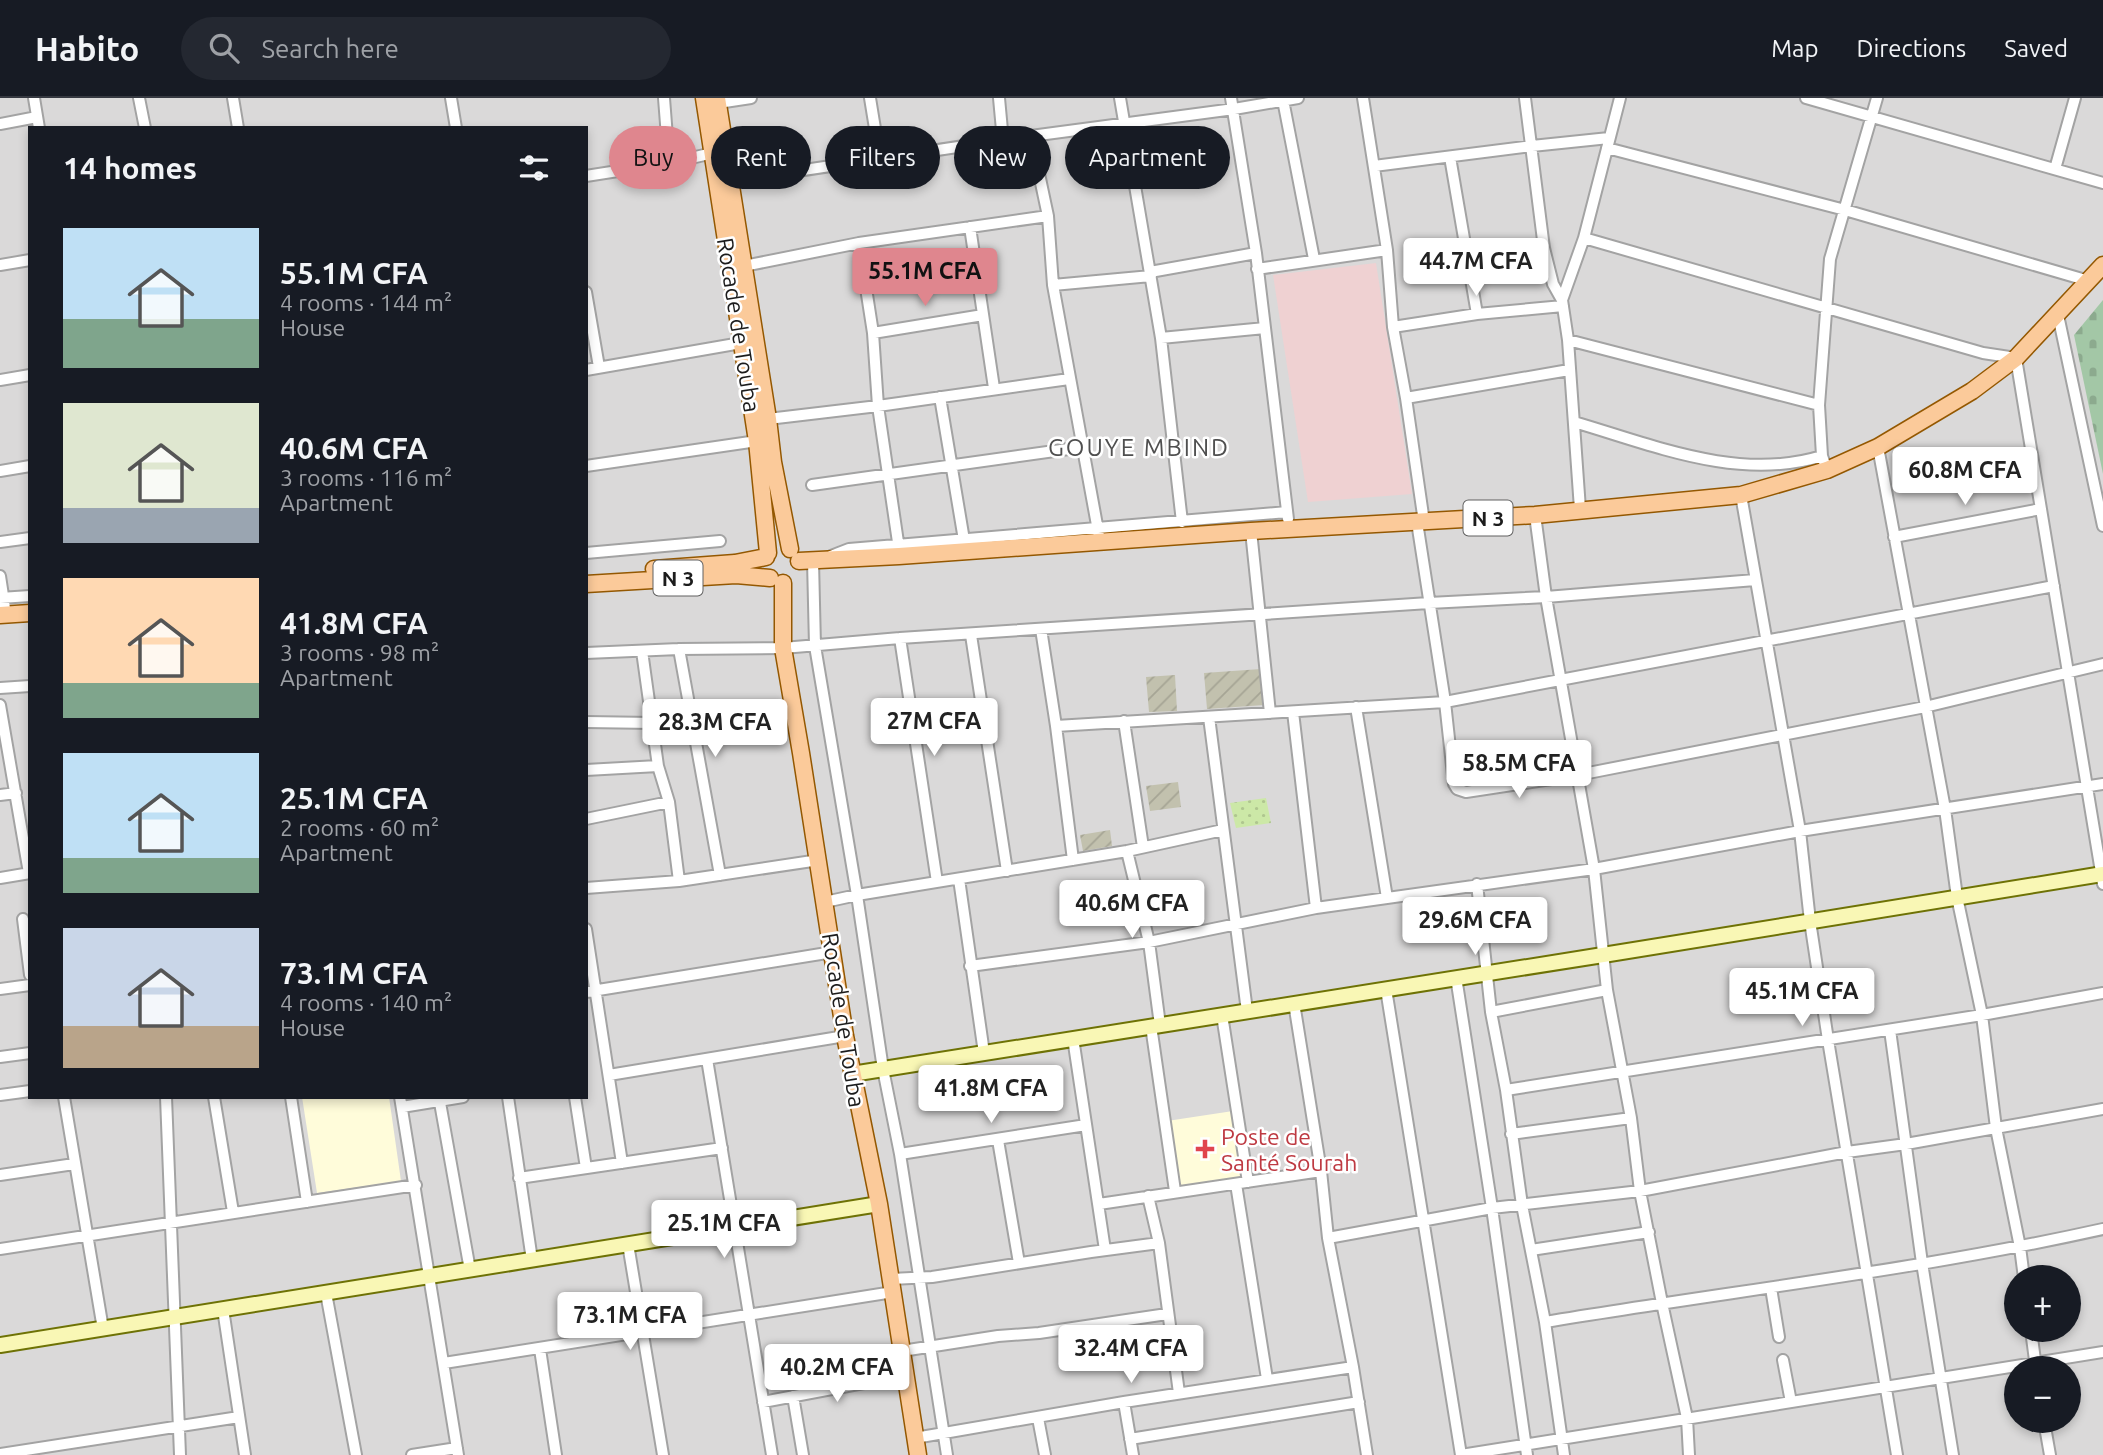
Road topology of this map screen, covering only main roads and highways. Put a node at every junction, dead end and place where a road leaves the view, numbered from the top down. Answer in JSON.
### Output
{"nodes":[{"id":1,"x":713,"y":100,"type":"edge"},
{"id":2,"x":713,"y":126,"type":"edge"},
{"id":3,"x":716,"y":126,"type":"edge"},
{"id":4,"x":725,"y":189,"type":"edge"},
{"id":5,"x":726,"y":189,"type":"edge"},
{"id":6,"x":2103,"y":265,"type":"edge"},
{"id":7,"x":767,"y":555,"type":"junction"},
{"id":8,"x":807,"y":558,"type":"junction"},
{"id":9,"x":588,"y":573,"type":"edge"},
{"id":10,"x":776,"y":580,"type":"junction"},
{"id":11,"x":588,"y":584,"type":"edge"},
{"id":12,"x":28,"y":614,"type":"edge"},
{"id":13,"x":2,"y":619,"type":"edge"},
{"id":14,"x":28,"y":624,"type":"edge"},
{"id":15,"x":918,"y":1455,"type":"edge"}],
"edges":[{"from":1,"to":2,"type":"main road","name":"Rocade de Touba"},
{"from":1,"to":3,"type":"main road","name":"Rocade de Touba"},
{"from":4,"to":7,"type":"main road","name":"Rocade de Touba"},
{"from":5,"to":8,"type":"main road","name":"Rocade de Touba"},
{"from":6,"to":8,"type":"main road","number":"N 3"},
{"from":7,"to":8,"type":"main road"},
{"from":7,"to":9,"type":"main road","number":"N 3"},
{"from":7,"to":10,"type":"main road","name":"Rocade de Touba"},
{"from":8,"to":10,"type":"main road"},
{"from":10,"to":11,"type":"main road","number":"N 3"},
{"from":10,"to":15,"type":"main road","name":"Rocade de Touba"},
{"from":12,"to":13,"type":"main road"},
{"from":13,"to":14,"type":"main road"}]}
